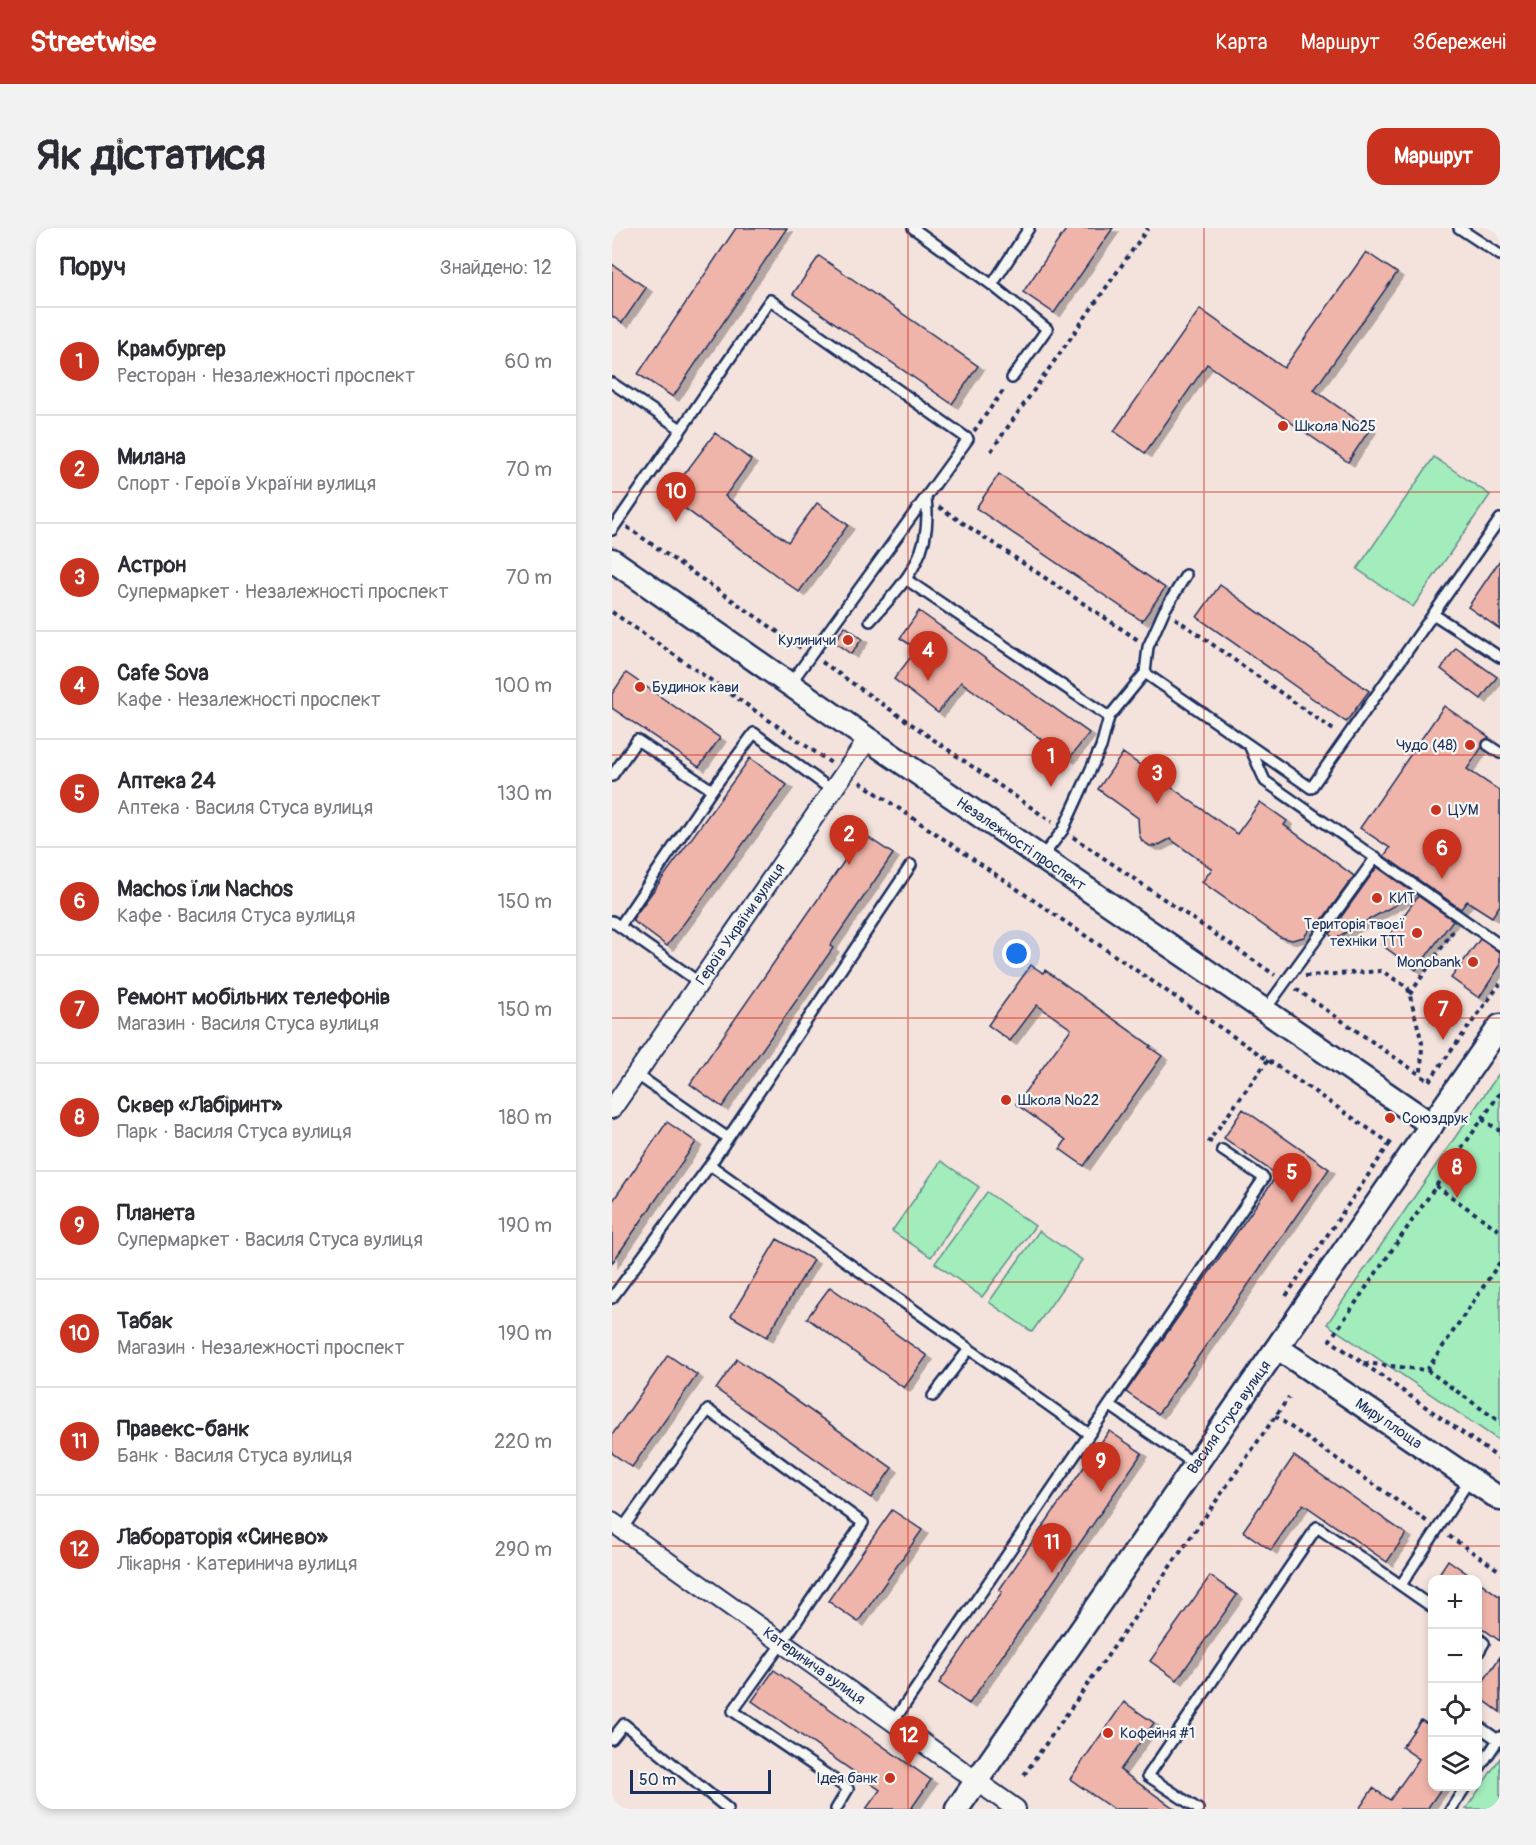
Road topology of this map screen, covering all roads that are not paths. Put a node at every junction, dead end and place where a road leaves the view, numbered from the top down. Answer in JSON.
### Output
{"nodes":[{"id":1,"x":913,"y":228,"type":"edge"},
{"id":2,"x":1029,"y":228,"type":"edge"},
{"id":3,"x":1459,"y":228,"type":"edge"},
{"id":4,"x":1500,"y":255,"type":"edge"},
{"id":5,"x":992,"y":285,"type":"junction"},
{"id":6,"x":1012,"y":378,"type":"road end"},
{"id":7,"x":612,"y":383,"type":"edge"},
{"id":8,"x":681,"y":429,"type":"junction"},
{"id":9,"x":926,"y":499,"type":"junction"},
{"id":10,"x":1500,"y":519,"type":"edge"},
{"id":11,"x":612,"y":530,"type":"edge"},
{"id":12,"x":612,"y":560,"type":"edge"},
{"id":13,"x":1186,"y":575,"type":"dead end"},
{"id":14,"x":907,"y":580,"type":"junction"},
{"id":15,"x":1433,"y":614,"type":"junction"},
{"id":16,"x":870,"y":621,"type":"dead end"},
{"id":17,"x":1500,"y":657,"type":"edge"},
{"id":18,"x":1145,"y":673,"type":"junction"},
{"id":19,"x":790,"y":684,"type":"junction"},
{"id":20,"x":1109,"y":717,"type":"junction"},
{"id":21,"x":868,"y":740,"type":"junction"},
{"id":22,"x":1488,"y":745,"type":"dead end"},
{"id":23,"x":1250,"y":747,"type":"junction"},
{"id":24,"x":1500,"y":753,"type":"edge"},
{"id":25,"x":612,"y":776,"type":"edge"},
{"id":26,"x":712,"y":790,"type":"junction"},
{"id":27,"x":833,"y":791,"type":"junction"},
{"id":28,"x":1376,"y":857,"type":"junction"},
{"id":29,"x":1041,"y":858,"type":"junction"},
{"id":30,"x":911,"y":865,"type":"dead end"},
{"id":31,"x":616,"y":924,"type":"edge"},
{"id":32,"x":1500,"y":945,"type":"edge"},
{"id":33,"x":700,"y":983,"type":"junction"},
{"id":34,"x":1265,"y":1010,"type":"junction"},
{"id":35,"x":1500,"y":1026,"type":"edge"},
{"id":36,"x":636,"y":1074,"type":"junction"},
{"id":37,"x":612,"y":1109,"type":"edge"},
{"id":38,"x":1432,"y":1125,"type":"junction"},
{"id":39,"x":728,"y":1138,"type":"junction"},
{"id":40,"x":1222,"y":1150,"type":"road end"},
{"id":41,"x":710,"y":1165,"type":"junction"},
{"id":42,"x":612,"y":1298,"type":"edge"},
{"id":43,"x":1278,"y":1348,"type":"junction"},
{"id":44,"x":969,"y":1349,"type":"junction"},
{"id":45,"x":933,"y":1396,"type":"dead end"},
{"id":46,"x":1109,"y":1405,"type":"junction"},
{"id":47,"x":1089,"y":1434,"type":"junction"},
{"id":48,"x":1196,"y":1465,"type":"junction"},
{"id":49,"x":1470,"y":1479,"type":"junction"},
{"id":50,"x":1500,"y":1499,"type":"edge"},
{"id":51,"x":617,"y":1525,"type":"edge"},
{"id":52,"x":1401,"y":1585,"type":"junction"},
{"id":53,"x":1428,"y":1604,"type":"edge"},
{"id":54,"x":782,"y":1643,"type":"junction"},
{"id":55,"x":893,"y":1722,"type":"junction"},
{"id":56,"x":1482,"y":1728,"type":"edge"},
{"id":57,"x":1499,"y":1738,"type":"edge"},
{"id":58,"x":612,"y":1739,"type":"edge"},
{"id":59,"x":1482,"y":1764,"type":"edge"},
{"id":60,"x":976,"y":1782,"type":"junction"},
{"id":61,"x":1463,"y":1791,"type":"edge"},
{"id":62,"x":728,"y":1809,"type":"edge"},
{"id":63,"x":836,"y":1809,"type":"edge"},
{"id":64,"x":957,"y":1809,"type":"edge"},
{"id":65,"x":1016,"y":1809,"type":"edge"},
{"id":66,"x":1198,"y":1809,"type":"edge"},
{"id":67,"x":1451,"y":1809,"type":"edge"}],
"edges":[{"from":1,"to":5,"type":"lane"},
{"from":2,"to":5,"type":"lane"},
{"from":3,"to":4,"type":"lane"},
{"from":5,"to":6,"type":"lane"},
{"from":7,"to":8,"type":"lane"},
{"from":8,"to":9,"type":"lane"},
{"from":8,"to":11,"type":"lane"},
{"from":9,"to":14,"type":"lane"},
{"from":9,"to":19,"type":"lane"},
{"from":10,"to":15,"type":"lane"},
{"from":12,"to":19,"type":"street","name":"Незалежності проспект"},
{"from":13,"to":18,"type":"lane"},
{"from":14,"to":16,"type":"lane"},
{"from":14,"to":20,"type":"lane"},
{"from":15,"to":17,"type":"lane"},
{"from":15,"to":23,"type":"lane"},
{"from":18,"to":20,"type":"lane"},
{"from":18,"to":23,"type":"lane"},
{"from":19,"to":21,"type":"street","name":"Незалежності проспект"},
{"from":20,"to":29,"type":"lane"},
{"from":21,"to":27,"type":"street","name":"Героїв України вулиця"},
{"from":21,"to":29,"type":"street","name":"Незалежності проспект"},
{"from":22,"to":24,"type":"lane"},
{"from":23,"to":28,"type":"lane"},
{"from":25,"to":26,"type":"lane"},
{"from":26,"to":27,"type":"lane"},
{"from":26,"to":31,"type":"lane"},
{"from":27,"to":33,"type":"street","name":"Героїв України вулиця"},
{"from":28,"to":32,"type":"lane"},
{"from":28,"to":34,"type":"lane"},
{"from":29,"to":34,"type":"street","name":"Незалежності проспект"},
{"from":30,"to":39,"type":"lane"},
{"from":31,"to":33,"type":"lane"},
{"from":33,"to":36,"type":"street","name":"Героїв України вулиця"},
{"from":34,"to":38,"type":"street","name":"Незалежності проспект"},
{"from":35,"to":38,"type":"street","name":"Василя Стуса вулиця"},
{"from":36,"to":37,"type":"street","name":"Героїв України вулиця"},
{"from":36,"to":39,"type":"lane"},
{"from":38,"to":43,"type":"street","name":"Василя Стуса вулиця"},
{"from":39,"to":41,"type":"lane"},
{"from":40,"to":46,"type":"lane"},
{"from":41,"to":42,"type":"lane"},
{"from":41,"to":44,"type":"lane"},
{"from":43,"to":48,"type":"street","name":"Василя Стуса вулиця"},
{"from":43,"to":49,"type":"street","name":"Миру площа"},
{"from":44,"to":45,"type":"lane"},
{"from":44,"to":47,"type":"lane"},
{"from":46,"to":47,"type":"lane"},
{"from":46,"to":48,"type":"lane"},
{"from":47,"to":55,"type":"lane"},
{"from":48,"to":60,"type":"street","name":"Василя Стуса вулиця"},
{"from":49,"to":50,"type":"street","name":"Миру площа"},
{"from":49,"to":52,"type":"lane"},
{"from":51,"to":54,"type":"street","name":"Катеринича вулиця"},
{"from":51,"to":54,"type":"lane"},
{"from":52,"to":53,"type":"lane"},
{"from":52,"to":66,"type":"lane"},
{"from":54,"to":55,"type":"street","name":"Катеринича вулиця"},
{"from":54,"to":63,"type":"lane"},
{"from":55,"to":60,"type":"street","name":"Катеринича вулиця"},
{"from":56,"to":57,"type":"lane"},
{"from":57,"to":59,"type":"lane"},
{"from":58,"to":62,"type":"lane"},
{"from":60,"to":64,"type":"street","name":"Василя Стуса вулиця"},
{"from":60,"to":65,"type":"street","name":"Катеринича вулиця"},
{"from":61,"to":67,"type":"lane"}]}
